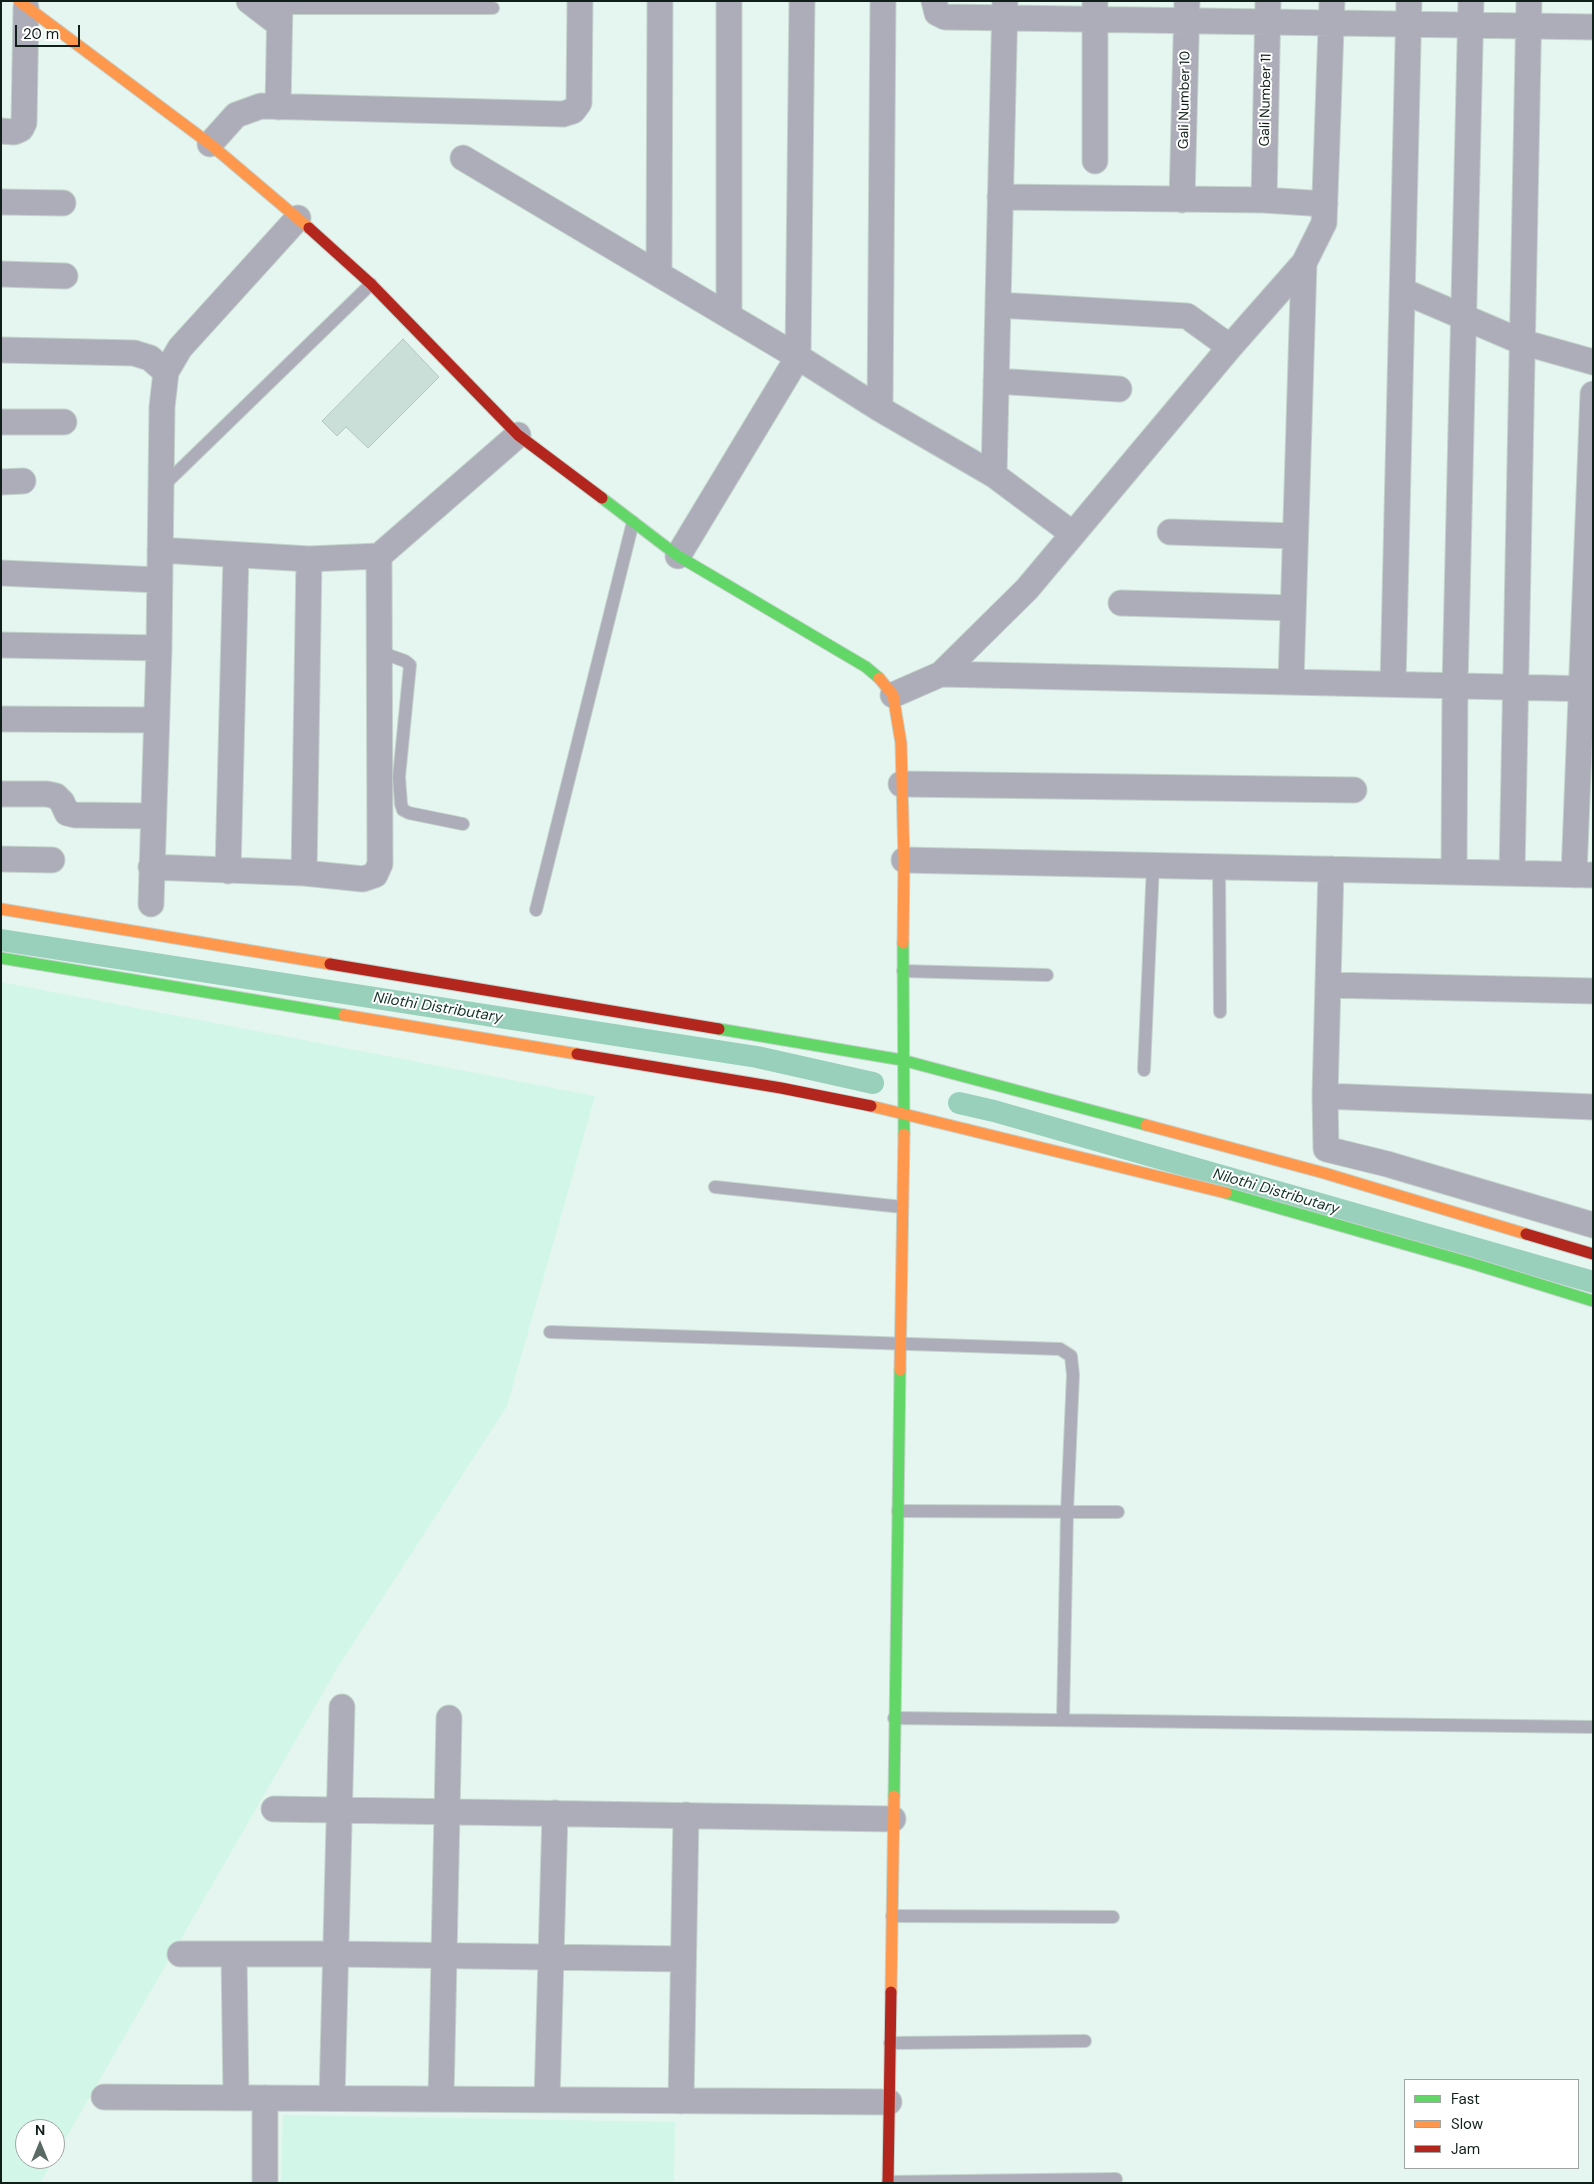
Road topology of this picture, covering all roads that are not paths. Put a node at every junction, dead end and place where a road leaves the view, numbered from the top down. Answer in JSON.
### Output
{"nodes":[{"id":1,"x":249,"y":1,"type":"edge"},
{"id":2,"x":580,"y":1,"type":"edge"},
{"id":3,"x":660,"y":1,"type":"edge"},
{"id":4,"x":729,"y":1,"type":"edge"},
{"id":5,"x":802,"y":1,"type":"edge"},
{"id":6,"x":883,"y":1,"type":"edge"},
{"id":7,"x":934,"y":1,"type":"edge"},
{"id":8,"x":1529,"y":1,"type":"edge"},
{"id":9,"x":22,"y":4,"type":"edge"},
{"id":10,"x":493,"y":8,"type":"dead end"},
{"id":11,"x":1005,"y":10,"type":"edge"},
{"id":12,"x":1094,"y":10,"type":"edge"},
{"id":13,"x":280,"y":11,"type":"edge"},
{"id":14,"x":1186,"y":11,"type":"edge"},
{"id":15,"x":1268,"y":12,"type":"edge"},
{"id":16,"x":1332,"y":12,"type":"edge"},
{"id":17,"x":1409,"y":13,"type":"edge"},
{"id":18,"x":1471,"y":13,"type":"edge"},
{"id":19,"x":1528,"y":26,"type":"junction"},
{"id":20,"x":1593,"y":27,"type":"edge"},
{"id":21,"x":12,"y":65,"type":"edge"},
{"id":22,"x":278,"y":107,"type":"junction"},
{"id":23,"x":1,"y":131,"type":"edge"},
{"id":24,"x":210,"y":144,"type":"junction"},
{"id":25,"x":463,"y":158,"type":"dead end"},
{"id":26,"x":1095,"y":161,"type":"dead end"},
{"id":27,"x":1000,"y":197,"type":"junction"},
{"id":28,"x":1182,"y":200,"type":"junction"},
{"id":29,"x":1264,"y":200,"type":"junction"},
{"id":30,"x":1,"y":202,"type":"edge"},
{"id":31,"x":63,"y":204,"type":"dead end"},
{"id":32,"x":1325,"y":204,"type":"junction"},
{"id":33,"x":298,"y":218,"type":"junction"},
{"id":34,"x":1304,"y":263,"type":"junction"},
{"id":35,"x":1,"y":274,"type":"edge"},
{"id":36,"x":659,"y":274,"type":"junction"},
{"id":37,"x":66,"y":276,"type":"dead end"},
{"id":38,"x":371,"y":284,"type":"junction"},
{"id":39,"x":1403,"y":292,"type":"junction"},
{"id":40,"x":998,"y":305,"type":"junction"},
{"id":41,"x":729,"y":316,"type":"junction"},
{"id":42,"x":1464,"y":318,"type":"junction"},
{"id":43,"x":1522,"y":342,"type":"junction"},
{"id":44,"x":1230,"y":347,"type":"junction"},
{"id":45,"x":1,"y":350,"type":"edge"},
{"id":46,"x":798,"y":357,"type":"junction"},
{"id":47,"x":1593,"y":362,"type":"edge"},
{"id":48,"x":166,"y":372,"type":"junction"},
{"id":49,"x":996,"y":381,"type":"junction"},
{"id":50,"x":1119,"y":389,"type":"dead end"},
{"id":51,"x":1593,"y":394,"type":"edge"},
{"id":52,"x":880,"y":409,"type":"junction"},
{"id":53,"x":1,"y":422,"type":"edge"},
{"id":54,"x":64,"y":422,"type":"dead end"},
{"id":55,"x":518,"y":434,"type":"junction"},
{"id":56,"x":994,"y":475,"type":"junction"},
{"id":57,"x":161,"y":488,"type":"junction"},
{"id":58,"x":633,"y":522,"type":"junction"},
{"id":59,"x":1170,"y":532,"type":"dead end"},
{"id":60,"x":1073,"y":534,"type":"junction"},
{"id":61,"x":1295,"y":536,"type":"junction"},
{"id":62,"x":160,"y":550,"type":"junction"},
{"id":63,"x":236,"y":555,"type":"junction"},
{"id":64,"x":379,"y":556,"type":"junction"},
{"id":65,"x":678,"y":556,"type":"junction"},
{"id":66,"x":309,"y":559,"type":"junction"},
{"id":67,"x":1,"y":573,"type":"edge"},
{"id":68,"x":160,"y":580,"type":"junction"},
{"id":69,"x":1121,"y":603,"type":"dead end"},
{"id":70,"x":1293,"y":608,"type":"junction"},
{"id":71,"x":1,"y":645,"type":"edge"},
{"id":72,"x":158,"y":648,"type":"junction"},
{"id":73,"x":380,"y":652,"type":"junction"},
{"id":74,"x":941,"y":674,"type":"junction"},
{"id":75,"x":1291,"y":682,"type":"junction"},
{"id":76,"x":1393,"y":684,"type":"junction"},
{"id":77,"x":1455,"y":686,"type":"junction"},
{"id":78,"x":1515,"y":687,"type":"junction"},
{"id":79,"x":1588,"y":689,"type":"edge"},
{"id":80,"x":893,"y":695,"type":"junction"},
{"id":81,"x":1,"y":718,"type":"edge"},
{"id":82,"x":156,"y":720,"type":"junction"},
{"id":83,"x":901,"y":784,"type":"junction"},
{"id":84,"x":1354,"y":790,"type":"dead end"},
{"id":85,"x":1,"y":794,"type":"edge"},
{"id":86,"x":153,"y":816,"type":"junction"},
{"id":87,"x":463,"y":824,"type":"dead end"},
{"id":88,"x":1,"y":859,"type":"edge"},
{"id":89,"x":52,"y":860,"type":"dead end"},
{"id":90,"x":904,"y":860,"type":"junction"},
{"id":91,"x":1153,"y":865,"type":"junction"},
{"id":92,"x":151,"y":867,"type":"junction"},
{"id":93,"x":1219,"y":867,"type":"junction"},
{"id":94,"x":1331,"y":869,"type":"junction"},
{"id":95,"x":228,"y":871,"type":"junction"},
{"id":96,"x":1454,"y":871,"type":"junction"},
{"id":97,"x":304,"y":873,"type":"junction"},
{"id":98,"x":1512,"y":873,"type":"junction"},
{"id":99,"x":1583,"y":875,"type":"edge"},
{"id":100,"x":151,"y":904,"type":"dead end"},
{"id":101,"x":1,"y":908,"type":"edge"},
{"id":102,"x":536,"y":910,"type":"dead end"},
{"id":103,"x":1,"y":958,"type":"edge"},
{"id":104,"x":903,"y":971,"type":"junction"},
{"id":105,"x":1047,"y":975,"type":"dead end"},
{"id":106,"x":1328,"y":985,"type":"junction"},
{"id":107,"x":1593,"y":991,"type":"edge"},
{"id":108,"x":1220,"y":1012,"type":"dead end"},
{"id":109,"x":902,"y":1060,"type":"junction"},
{"id":110,"x":1144,"y":1070,"type":"dead end"},
{"id":111,"x":1325,"y":1096,"type":"junction"},
{"id":112,"x":1593,"y":1107,"type":"edge"},
{"id":113,"x":904,"y":1113,"type":"junction"},
{"id":114,"x":1326,"y":1149,"type":"junction"},
{"id":115,"x":1324,"y":1173,"type":"junction"},
{"id":116,"x":715,"y":1186,"type":"dead end"},
{"id":117,"x":902,"y":1206,"type":"junction"},
{"id":118,"x":1593,"y":1225,"type":"edge"},
{"id":119,"x":1593,"y":1254,"type":"edge"},
{"id":120,"x":1593,"y":1301,"type":"edge"},
{"id":121,"x":550,"y":1332,"type":"dead end"},
{"id":122,"x":900,"y":1344,"type":"junction"},
{"id":123,"x":898,"y":1511,"type":"junction"},
{"id":124,"x":1067,"y":1512,"type":"junction"},
{"id":125,"x":1118,"y":1512,"type":"dead end"},
{"id":126,"x":342,"y":1707,"type":"dead end"},
{"id":127,"x":448,"y":1718,"type":"dead end"},
{"id":128,"x":894,"y":1718,"type":"junction"},
{"id":129,"x":1063,"y":1720,"type":"junction"},
{"id":130,"x":1593,"y":1727,"type":"edge"},
{"id":131,"x":274,"y":1809,"type":"dead end"},
{"id":132,"x":340,"y":1809,"type":"junction"},
{"id":133,"x":446,"y":1810,"type":"junction"},
{"id":134,"x":556,"y":1812,"type":"junction"},
{"id":135,"x":686,"y":1815,"type":"junction"},
{"id":136,"x":893,"y":1819,"type":"junction"},
{"id":137,"x":892,"y":1916,"type":"junction"},
{"id":138,"x":1113,"y":1917,"type":"dead end"},
{"id":139,"x":180,"y":1954,"type":"dead end"},
{"id":140,"x":234,"y":1954,"type":"junction"},
{"id":141,"x":336,"y":1954,"type":"junction"},
{"id":142,"x":445,"y":1955,"type":"junction"},
{"id":143,"x":552,"y":1957,"type":"junction"},
{"id":144,"x":683,"y":1959,"type":"junction"},
{"id":145,"x":890,"y":2042,"type":"junction"},
{"id":146,"x":1085,"y":2042,"type":"dead end"},
{"id":147,"x":104,"y":2097,"type":"dead end"},
{"id":148,"x":236,"y":2098,"type":"junction"},
{"id":149,"x":265,"y":2098,"type":"junction"},
{"id":150,"x":332,"y":2098,"type":"junction"},
{"id":151,"x":441,"y":2099,"type":"junction"},
{"id":152,"x":547,"y":2100,"type":"junction"},
{"id":153,"x":681,"y":2101,"type":"junction"},
{"id":154,"x":889,"y":2102,"type":"junction"},
{"id":155,"x":1116,"y":2179,"type":"dead end"},
{"id":156,"x":888,"y":2182,"type":"edge"},
{"id":157,"x":265,"y":2183,"type":"edge"}],
"edges":[{"from":1,"to":13,"type":"street"},
{"from":2,"to":22,"type":"street"},
{"from":3,"to":36,"type":"street"},
{"from":4,"to":41,"type":"street"},
{"from":5,"to":46,"type":"street"},
{"from":6,"to":52,"type":"street"},
{"from":7,"to":11,"type":"street"},
{"from":8,"to":19,"type":"street"},
{"from":9,"to":21,"type":"street"},
{"from":9,"to":24,"type":"street"},
{"from":10,"to":13,"type":"lane"},
{"from":11,"to":12,"type":"street"},
{"from":11,"to":27,"type":"street"},
{"from":12,"to":14,"type":"street"},
{"from":12,"to":26,"type":"street"},
{"from":13,"to":22,"type":"street"},
{"from":14,"to":15,"type":"street"},
{"from":14,"to":28,"type":"street","name":"Gali Number 10"},
{"from":15,"to":16,"type":"street"},
{"from":15,"to":29,"type":"street","name":"Gali Number 11"},
{"from":16,"to":17,"type":"street"},
{"from":16,"to":32,"type":"street"},
{"from":17,"to":18,"type":"street"},
{"from":17,"to":39,"type":"street"},
{"from":18,"to":19,"type":"street"},
{"from":18,"to":42,"type":"street"},
{"from":19,"to":20,"type":"street"},
{"from":19,"to":43,"type":"street"},
{"from":21,"to":23,"type":"street"},
{"from":22,"to":24,"type":"street"},
{"from":24,"to":33,"type":"street"},
{"from":25,"to":36,"type":"street"},
{"from":27,"to":28,"type":"street"},
{"from":27,"to":40,"type":"street"},
{"from":28,"to":29,"type":"street"},
{"from":29,"to":32,"type":"street"},
{"from":30,"to":31,"type":"street"},
{"from":32,"to":34,"type":"street"},
{"from":33,"to":38,"type":"street"},
{"from":33,"to":48,"type":"street"},
{"from":34,"to":44,"type":"street"},
{"from":34,"to":61,"type":"street"},
{"from":35,"to":37,"type":"street"},
{"from":36,"to":41,"type":"street"},
{"from":38,"to":55,"type":"street"},
{"from":38,"to":57,"type":"lane"},
{"from":39,"to":42,"type":"street"},
{"from":39,"to":76,"type":"street"},
{"from":40,"to":44,"type":"street"},
{"from":40,"to":49,"type":"street"},
{"from":41,"to":46,"type":"street"},
{"from":42,"to":43,"type":"street"},
{"from":42,"to":77,"type":"street"},
{"from":43,"to":47,"type":"street"},
{"from":43,"to":78,"type":"street"},
{"from":44,"to":60,"type":"street"},
{"from":45,"to":48,"type":"street"},
{"from":46,"to":52,"type":"street"},
{"from":46,"to":65,"type":"street"},
{"from":48,"to":57,"type":"street"},
{"from":49,"to":50,"type":"street"},
{"from":49,"to":56,"type":"street"},
{"from":51,"to":79,"type":"street"},
{"from":52,"to":56,"type":"street"},
{"from":53,"to":54,"type":"street"},
{"from":55,"to":58,"type":"street"},
{"from":55,"to":64,"type":"street"},
{"from":56,"to":60,"type":"street"},
{"from":57,"to":62,"type":"street"},
{"from":58,"to":65,"type":"street"},
{"from":58,"to":102,"type":"lane"},
{"from":59,"to":61,"type":"street"},
{"from":60,"to":74,"type":"street"},
{"from":61,"to":70,"type":"street"},
{"from":62,"to":63,"type":"street"},
{"from":62,"to":68,"type":"street"},
{"from":63,"to":66,"type":"street"},
{"from":63,"to":95,"type":"street"},
{"from":64,"to":66,"type":"street"},
{"from":64,"to":73,"type":"street"},
{"from":65,"to":80,"type":"street"},
{"from":66,"to":97,"type":"street"},
{"from":67,"to":68,"type":"street"},
{"from":68,"to":72,"type":"street"},
{"from":69,"to":70,"type":"street"},
{"from":70,"to":75,"type":"street"},
{"from":71,"to":72,"type":"street"},
{"from":72,"to":82,"type":"street"},
{"from":73,"to":87,"type":"lane"},
{"from":73,"to":97,"type":"street"},
{"from":74,"to":75,"type":"street"},
{"from":74,"to":80,"type":"street"},
{"from":75,"to":76,"type":"street"},
{"from":76,"to":77,"type":"street"},
{"from":77,"to":78,"type":"street"},
{"from":77,"to":96,"type":"street"},
{"from":78,"to":79,"type":"street"},
{"from":78,"to":98,"type":"street"},
{"from":79,"to":99,"type":"street"},
{"from":80,"to":83,"type":"street"},
{"from":81,"to":82,"type":"street"},
{"from":82,"to":86,"type":"street"},
{"from":83,"to":84,"type":"street"},
{"from":83,"to":90,"type":"street"},
{"from":85,"to":86,"type":"street"},
{"from":86,"to":92,"type":"street"},
{"from":88,"to":89,"type":"street"},
{"from":90,"to":91,"type":"street"},
{"from":90,"to":104,"type":"street"},
{"from":91,"to":93,"type":"street"},
{"from":91,"to":110,"type":"lane"},
{"from":92,"to":95,"type":"street"},
{"from":92,"to":100,"type":"street"},
{"from":93,"to":94,"type":"street"},
{"from":93,"to":108,"type":"lane"},
{"from":94,"to":96,"type":"street"},
{"from":94,"to":106,"type":"street"},
{"from":95,"to":97,"type":"street"},
{"from":96,"to":98,"type":"street"},
{"from":98,"to":99,"type":"street"},
{"from":101,"to":109,"type":"street"},
{"from":103,"to":113,"type":"street"},
{"from":104,"to":105,"type":"lane"},
{"from":104,"to":109,"type":"street"},
{"from":106,"to":107,"type":"street"},
{"from":106,"to":111,"type":"street"},
{"from":109,"to":113,"type":"street"},
{"from":109,"to":115,"type":"street"},
{"from":111,"to":112,"type":"street"},
{"from":111,"to":114,"type":"street"},
{"from":113,"to":117,"type":"street"},
{"from":113,"to":120,"type":"street"},
{"from":114,"to":115,"type":"street"},
{"from":114,"to":118,"type":"street"},
{"from":115,"to":119,"type":"street"},
{"from":116,"to":117,"type":"lane"},
{"from":117,"to":122,"type":"street"},
{"from":121,"to":122,"type":"lane"},
{"from":122,"to":123,"type":"street"},
{"from":122,"to":124,"type":"lane"},
{"from":123,"to":124,"type":"lane"},
{"from":123,"to":128,"type":"street"},
{"from":124,"to":125,"type":"lane"},
{"from":124,"to":129,"type":"lane"},
{"from":126,"to":132,"type":"street"},
{"from":127,"to":133,"type":"street"},
{"from":128,"to":129,"type":"lane"},
{"from":128,"to":136,"type":"street"},
{"from":129,"to":130,"type":"lane"},
{"from":131,"to":132,"type":"street"},
{"from":132,"to":133,"type":"street"},
{"from":132,"to":141,"type":"street"},
{"from":133,"to":134,"type":"street"},
{"from":133,"to":142,"type":"street"},
{"from":134,"to":135,"type":"street"},
{"from":134,"to":143,"type":"street"},
{"from":135,"to":136,"type":"street"},
{"from":135,"to":144,"type":"street"},
{"from":136,"to":137,"type":"street"},
{"from":137,"to":138,"type":"lane"},
{"from":137,"to":145,"type":"street"},
{"from":139,"to":140,"type":"street"},
{"from":140,"to":141,"type":"street"},
{"from":140,"to":148,"type":"street"},
{"from":141,"to":142,"type":"street"},
{"from":141,"to":150,"type":"street"},
{"from":142,"to":143,"type":"street"},
{"from":142,"to":151,"type":"street"},
{"from":143,"to":144,"type":"street"},
{"from":143,"to":152,"type":"street"},
{"from":144,"to":153,"type":"street"},
{"from":145,"to":146,"type":"lane"},
{"from":145,"to":154,"type":"street"},
{"from":147,"to":148,"type":"street"},
{"from":148,"to":149,"type":"street"},
{"from":149,"to":150,"type":"street"},
{"from":149,"to":157,"type":"street"},
{"from":150,"to":151,"type":"street"},
{"from":151,"to":152,"type":"street"},
{"from":152,"to":153,"type":"street"},
{"from":153,"to":154,"type":"street"},
{"from":154,"to":156,"type":"street"},
{"from":155,"to":156,"type":"lane"}]}
